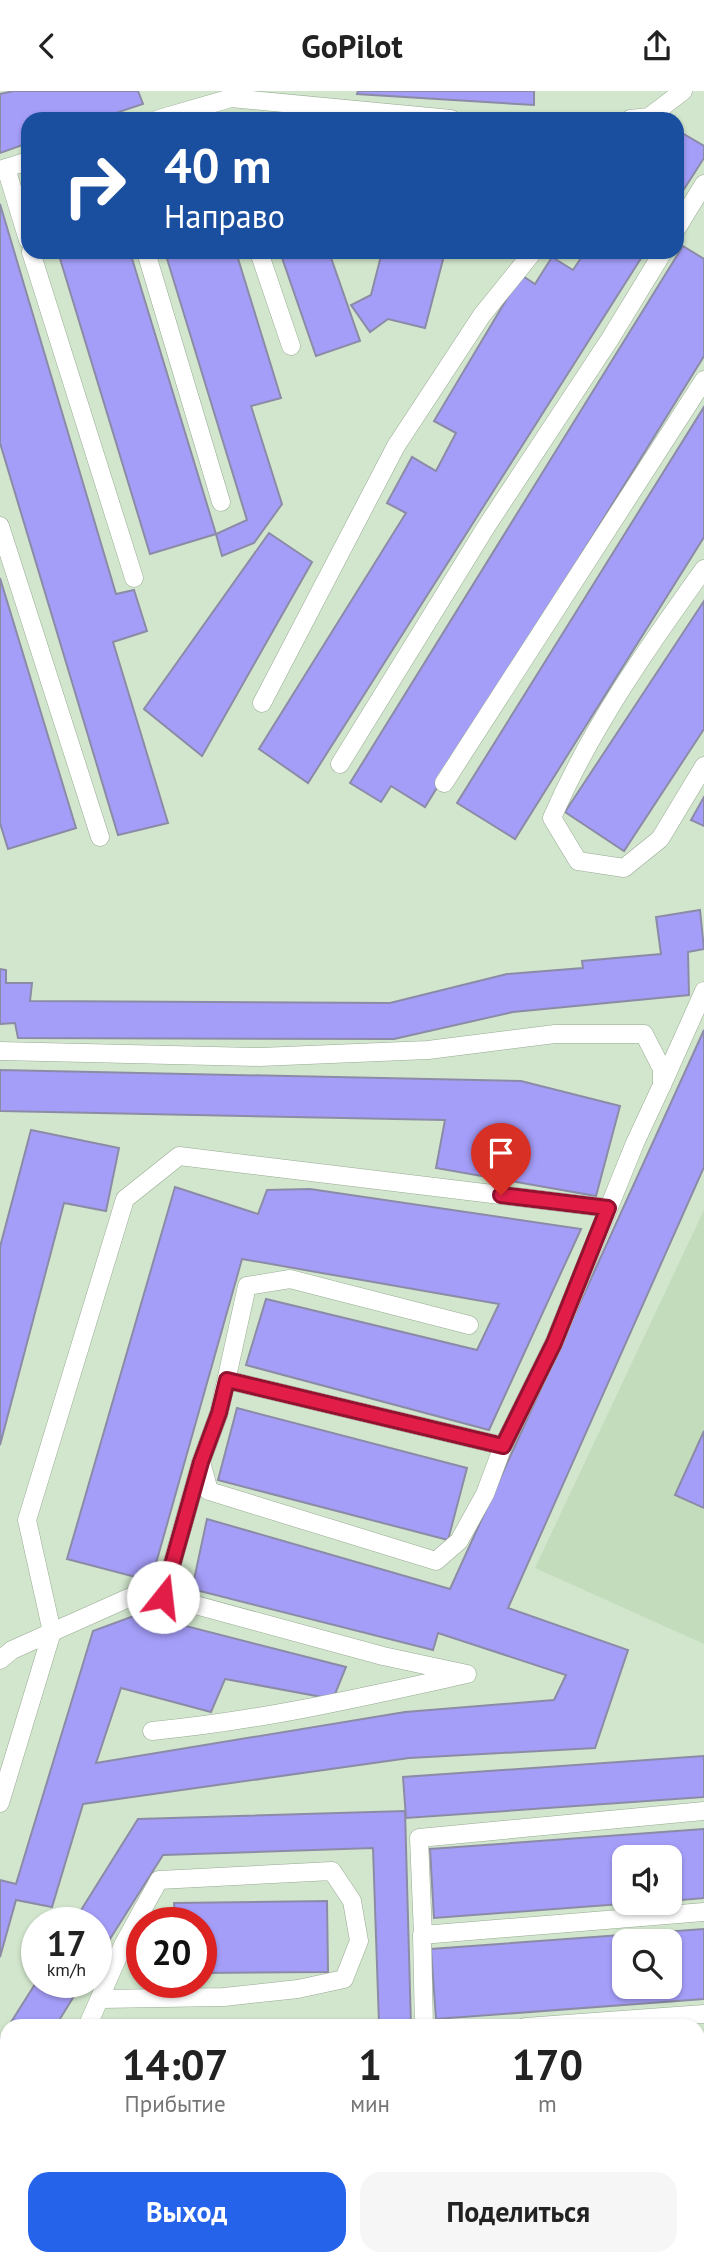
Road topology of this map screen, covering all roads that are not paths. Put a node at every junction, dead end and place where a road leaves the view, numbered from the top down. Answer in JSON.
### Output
{"nodes":[{"id":1,"x":683,"y":91,"type":"edge"},
{"id":2,"x":212,"y":112,"type":"edge"},
{"id":3,"x":340,"y":112,"type":"edge"},
{"id":4,"x":657,"y":112,"type":"edge"},
{"id":5,"x":21,"y":163,"type":"edge"},
{"id":6,"x":3,"y":169,"type":"edge"},
{"id":7,"x":704,"y":184,"type":"edge"},
{"id":8,"x":684,"y":217,"type":"edge"},
{"id":9,"x":21,"y":220,"type":"edge"},
{"id":10,"x":34,"y":259,"type":"edge"},
{"id":11,"x":148,"y":259,"type":"edge"},
{"id":12,"x":261,"y":259,"type":"edge"},
{"id":13,"x":527,"y":259,"type":"edge"},
{"id":14,"x":659,"y":259,"type":"edge"},
{"id":15,"x":291,"y":346,"type":"dead end"},
{"id":16,"x":704,"y":380,"type":"edge"},
{"id":17,"x":221,"y":502,"type":"dead end"},
{"id":18,"x":0,"y":526,"type":"edge"},
{"id":19,"x":704,"y":569,"type":"edge"},
{"id":20,"x":134,"y":578,"type":"dead end"},
{"id":21,"x":262,"y":703,"type":"dead end"},
{"id":22,"x":340,"y":764,"type":"dead end"},
{"id":23,"x":704,"y":766,"type":"edge"},
{"id":24,"x":444,"y":783,"type":"dead end"},
{"id":25,"x":100,"y":837,"type":"dead end"},
{"id":26,"x":704,"y":991,"type":"edge"},
{"id":27,"x":0,"y":1051,"type":"edge"},
{"id":28,"x":662,"y":1085,"type":"junction"},
{"id":29,"x":608,"y":1208,"type":"junction"},
{"id":30,"x":468,"y":1325,"type":"dead end"},
{"id":31,"x":227,"y":1380,"type":"junction"},
{"id":32,"x":503,"y":1446,"type":"junction"},
{"id":33,"x":201,"y":1462,"type":"junction"},
{"id":34,"x":163,"y":1597,"type":"junction"},
{"id":35,"x":52,"y":1632,"type":"junction"},
{"id":36,"x":0,"y":1660,"type":"edge"},
{"id":37,"x":152,"y":1731,"type":"dead end"},
{"id":38,"x":0,"y":1803,"type":"edge"},
{"id":39,"x":704,"y":1811,"type":"edge"},
{"id":40,"x":704,"y":1912,"type":"edge"},
{"id":41,"x":423,"y":1935,"type":"junction"},
{"id":42,"x":100,"y":1999,"type":"junction"},
{"id":43,"x":704,"y":2014,"type":"edge"},
{"id":44,"x":91,"y":2019,"type":"edge"},
{"id":45,"x":424,"y":2019,"type":"edge"},
{"id":46,"x":636,"y":2019,"type":"edge"}],
"edges":[{"from":1,"to":4,"type":"lane"},
{"from":2,"to":3,"type":"lane"},
{"from":5,"to":6,"type":"lane"},
{"from":6,"to":9,"type":"lane"},
{"from":7,"to":8,"type":"lane"},
{"from":10,"to":20,"type":"lane"},
{"from":11,"to":17,"type":"lane"},
{"from":12,"to":15,"type":"lane"},
{"from":13,"to":21,"type":"lane"},
{"from":14,"to":22,"type":"lane"},
{"from":16,"to":24,"type":"lane"},
{"from":18,"to":25,"type":"lane"},
{"from":19,"to":23,"type":"lane"},
{"from":26,"to":28,"type":"lane"},
{"from":27,"to":28,"type":"lane"},
{"from":28,"to":29,"type":"lane"},
{"from":29,"to":32,"type":"lane"},
{"from":29,"to":35,"type":"lane"},
{"from":30,"to":31,"type":"lane"},
{"from":31,"to":32,"type":"lane"},
{"from":31,"to":33,"type":"lane"},
{"from":32,"to":33,"type":"lane"},
{"from":33,"to":34,"type":"lane"},
{"from":34,"to":35,"type":"lane"},
{"from":34,"to":37,"type":"lane"},
{"from":35,"to":36,"type":"lane"},
{"from":35,"to":38,"type":"lane"},
{"from":39,"to":41,"type":"lane"},
{"from":40,"to":41,"type":"lane"},
{"from":41,"to":45,"type":"lane"},
{"from":42,"to":42,"type":"lane"},
{"from":42,"to":44,"type":"lane"},
{"from":43,"to":46,"type":"lane"}]}
